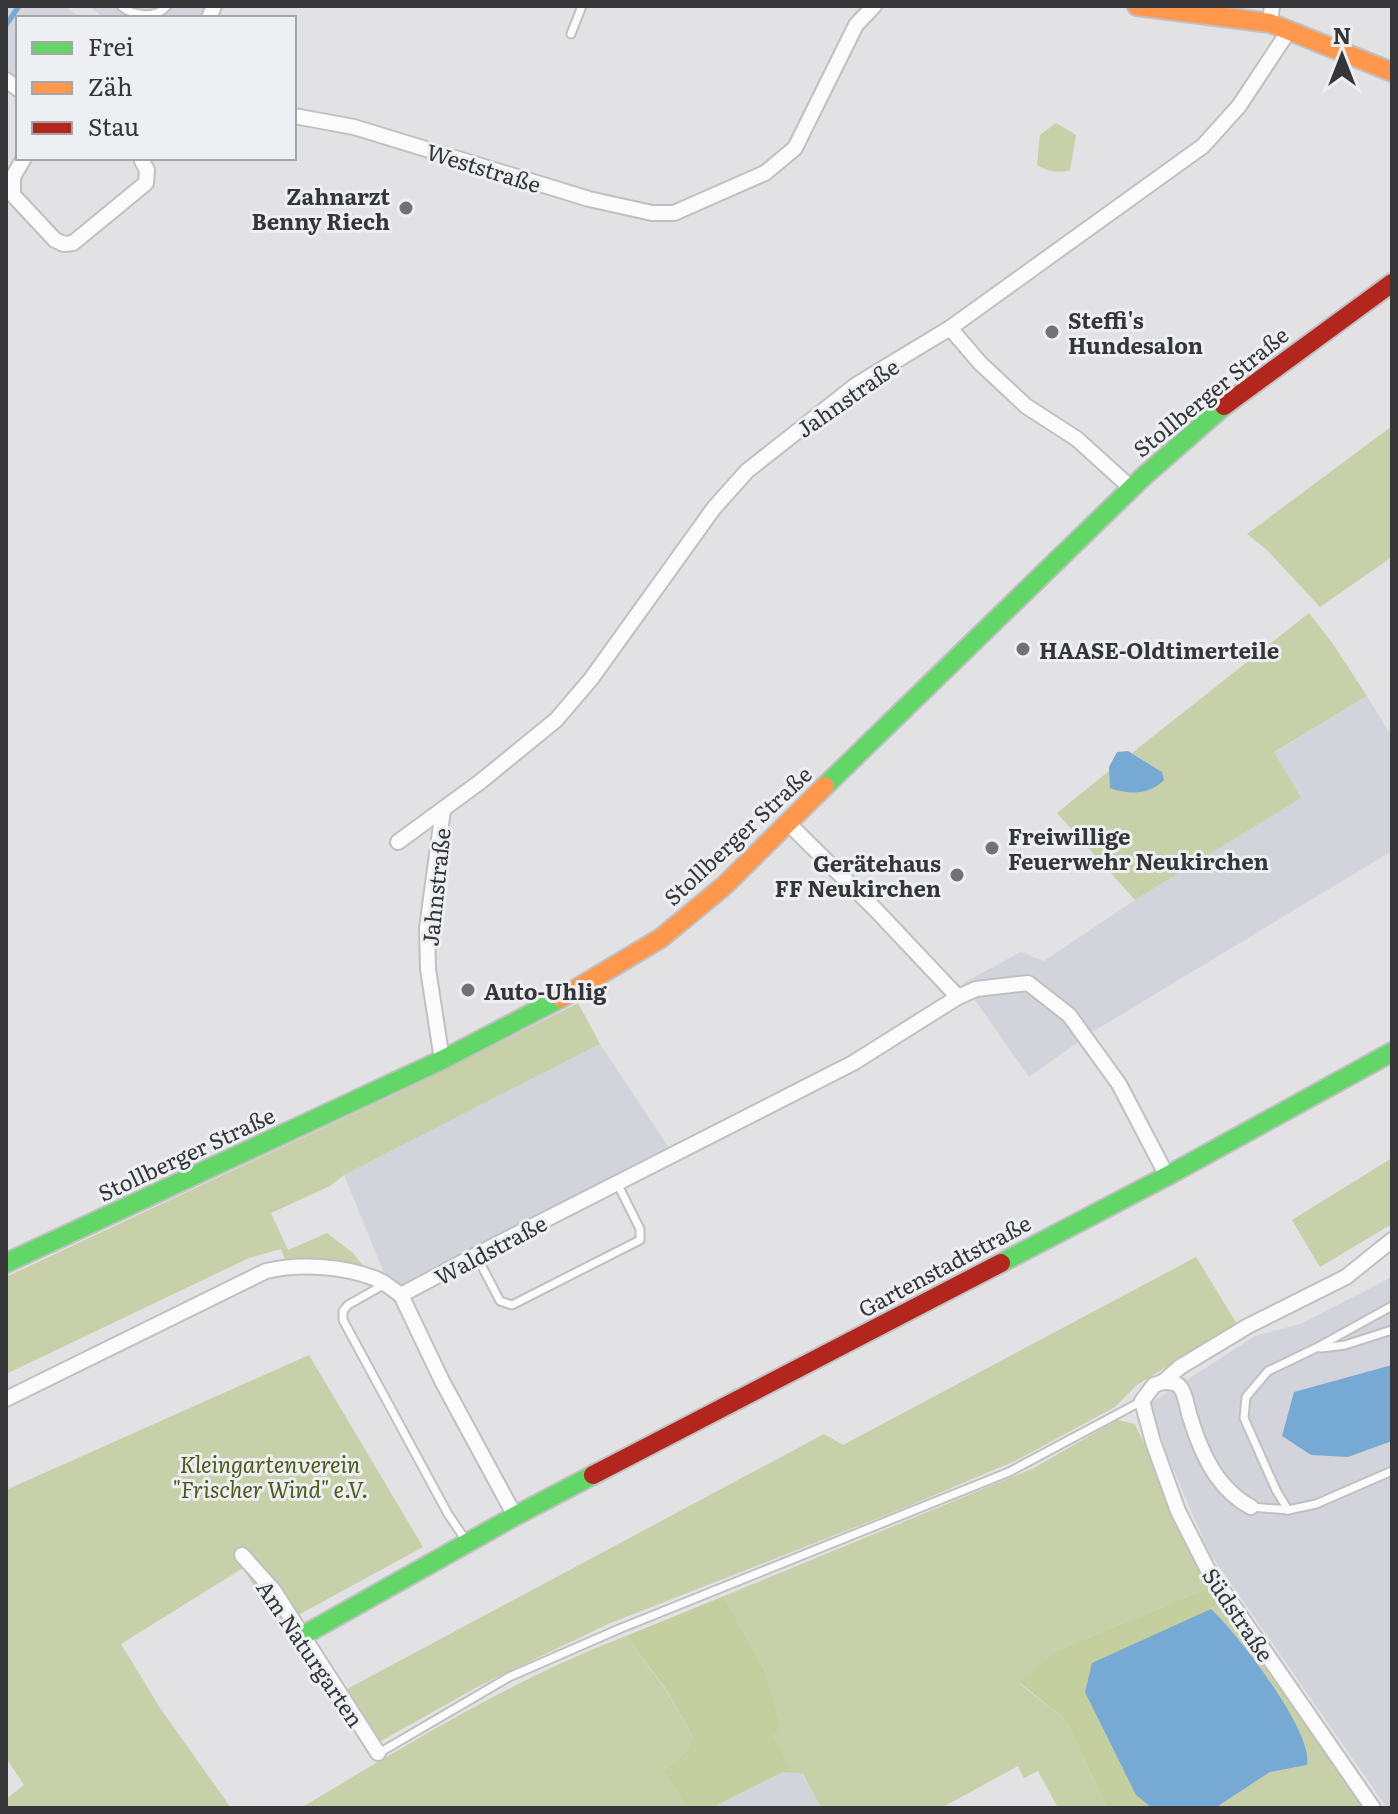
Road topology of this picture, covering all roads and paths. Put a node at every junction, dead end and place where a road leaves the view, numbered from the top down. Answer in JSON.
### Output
{"nodes":[{"id":1,"x":121,"y":6,"type":"edge"},
{"id":2,"x":167,"y":6,"type":"edge"},
{"id":3,"x":582,"y":6,"type":"edge"},
{"id":4,"x":874,"y":6,"type":"edge"},
{"id":5,"x":1137,"y":6,"type":"edge"},
{"id":6,"x":1271,"y":15,"type":"edge"},
{"id":7,"x":1290,"y":29,"type":"junction"},
{"id":8,"x":571,"y":34,"type":"dead end"},
{"id":9,"x":1392,"y":72,"type":"edge"},
{"id":10,"x":296,"y":116,"type":"edge"},
{"id":11,"x":23,"y":160,"type":"edge"},
{"id":12,"x":141,"y":160,"type":"edge"},
{"id":13,"x":1392,"y":283,"type":"edge"},
{"id":14,"x":950,"y":328,"type":"junction"},
{"id":15,"x":1131,"y":488,"type":"junction"},
{"id":16,"x":443,"y":810,"type":"junction"},
{"id":17,"x":787,"y":822,"type":"junction"},
{"id":18,"x":398,"y":842,"type":"dead end"},
{"id":19,"x":958,"y":997,"type":"junction"},
{"id":20,"x":1392,"y":1052,"type":"edge"},
{"id":21,"x":442,"y":1060,"type":"junction"},
{"id":22,"x":1167,"y":1176,"type":"junction"},
{"id":23,"x":617,"y":1183,"type":"junction"},
{"id":24,"x":1392,"y":1240,"type":"edge"},
{"id":25,"x":476,"y":1255,"type":"junction"},
{"id":26,"x":6,"y":1263,"type":"edge"},
{"id":27,"x":385,"y":1284,"type":"junction"},
{"id":28,"x":401,"y":1295,"type":"junction"},
{"id":29,"x":1392,"y":1306,"type":"edge"},
{"id":30,"x":1392,"y":1330,"type":"edge"},
{"id":31,"x":1316,"y":1348,"type":"junction"},
{"id":32,"x":1163,"y":1382,"type":"junction"},
{"id":33,"x":6,"y":1399,"type":"edge"},
{"id":34,"x":1142,"y":1401,"type":"junction"},
{"id":35,"x":1392,"y":1471,"type":"edge"},
{"id":36,"x":1251,"y":1507,"type":"joint"},
{"id":37,"x":1288,"y":1510,"type":"junction"},
{"id":38,"x":515,"y":1516,"type":"junction"},
{"id":39,"x":468,"y":1543,"type":"junction"},
{"id":40,"x":242,"y":1555,"type":"dead end"},
{"id":41,"x":302,"y":1636,"type":"junction"},
{"id":42,"x":378,"y":1753,"type":"joint"},
{"id":43,"x":1373,"y":1808,"type":"edge"}],
"edges":[{"from":1,"to":2,"type":"lane"},
{"from":3,"to":8,"type":"lane"},
{"from":4,"to":10,"type":"street","name":"Weststraße"},
{"from":5,"to":6,"type":"main road"},
{"from":6,"to":7,"type":"main road"},
{"from":7,"to":9,"type":"main road"},
{"from":7,"to":14,"type":"street","name":"Jahnstraße"},
{"from":11,"to":12,"type":"street"},
{"from":13,"to":15,"type":"main road","name":"Stollberger Straße"},
{"from":14,"to":15,"type":"street"},
{"from":14,"to":16,"type":"street","name":"Jahnstraße"},
{"from":15,"to":17,"type":"main road","name":"Stollberger Straße"},
{"from":16,"to":18,"type":"street","name":"Jahnstraße"},
{"from":16,"to":21,"type":"street","name":"Jahnstraße"},
{"from":17,"to":19,"type":"street"},
{"from":17,"to":21,"type":"main road","name":"Stollberger Straße"},
{"from":19,"to":22,"type":"street","name":"Waldstraße"},
{"from":19,"to":23,"type":"street","name":"Waldstraße"},
{"from":20,"to":22,"type":"main road","name":"Gartenstadtstraße"},
{"from":21,"to":26,"type":"main road","name":"Stollberger Straße"},
{"from":22,"to":38,"type":"main road","name":"Gartenstadtstraße"},
{"from":23,"to":25,"type":"street","name":"Waldstraße"},
{"from":23,"to":25,"type":"lane"},
{"from":24,"to":32,"type":"street"},
{"from":25,"to":28,"type":"street","name":"Waldstraße"},
{"from":27,"to":28,"type":"street"},
{"from":27,"to":33,"type":"street"},
{"from":27,"to":39,"type":"lane"},
{"from":28,"to":38,"type":"street"},
{"from":29,"to":31,"type":"lane"},
{"from":30,"to":31,"type":"lane"},
{"from":31,"to":37,"type":"lane"},
{"from":32,"to":34,"type":"street"},
{"from":32,"to":36,"type":"street"},
{"from":34,"to":42,"type":"lane"},
{"from":34,"to":43,"type":"street","name":"Südstraße"},
{"from":35,"to":37,"type":"lane"},
{"from":36,"to":37,"type":"lane"},
{"from":38,"to":39,"type":"main road","name":"Gartenstadtstraße"},
{"from":39,"to":41,"type":"main road","name":"Gartenstadtstraße"},
{"from":40,"to":41,"type":"street","name":"Am Naturgarten"},
{"from":41,"to":42,"type":"street","name":"Am Naturgarten"}]}
